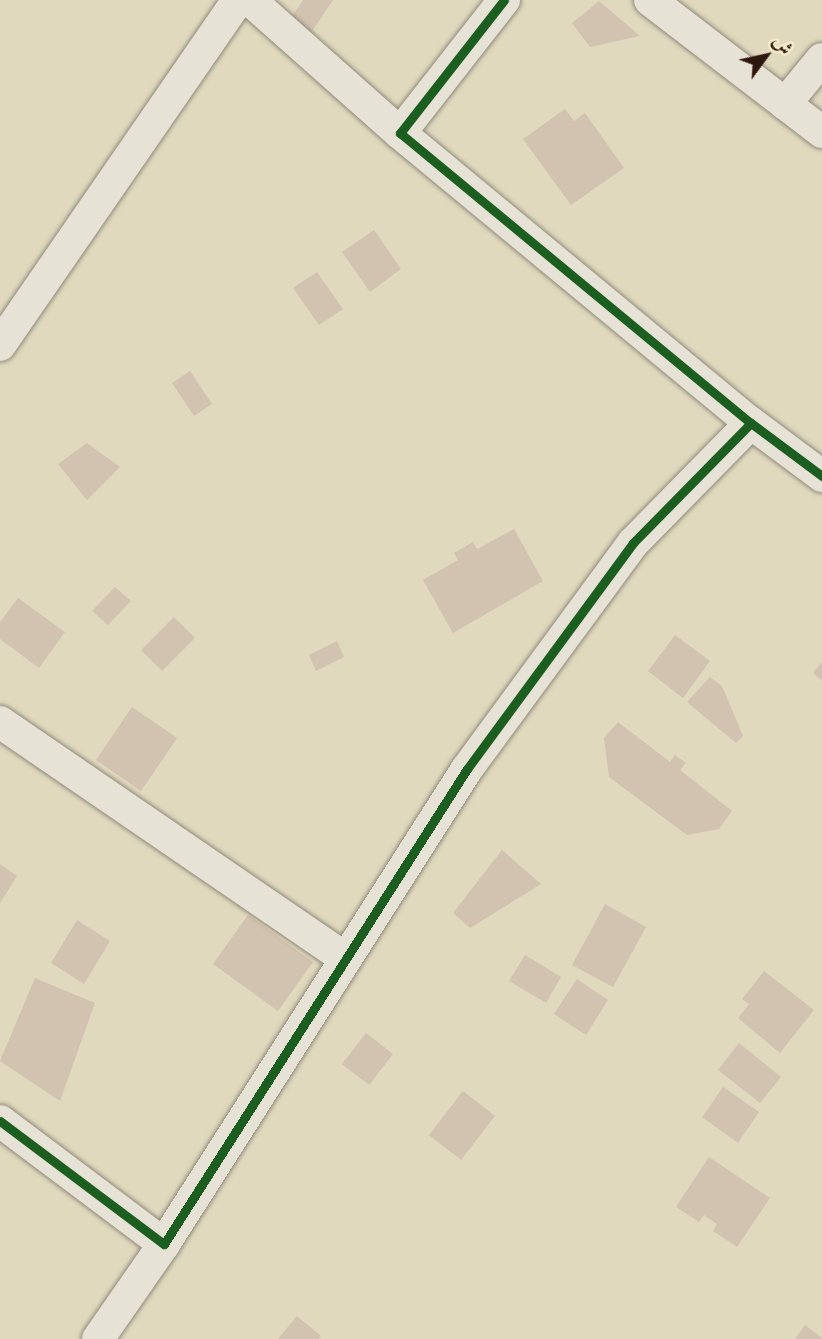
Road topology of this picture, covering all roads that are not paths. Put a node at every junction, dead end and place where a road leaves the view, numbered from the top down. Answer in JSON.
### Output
{"nodes":[{"id":1,"x":239,"y":0,"type":"edge"},
{"id":2,"x":250,"y":0,"type":"edge"},
{"id":3,"x":504,"y":0,"type":"edge"},
{"id":4,"x":650,"y":0,"type":"edge"},
{"id":5,"x":822,"y":59,"type":"edge"},
{"id":6,"x":785,"y":104,"type":"junction"},
{"id":7,"x":822,"y":132,"type":"edge"},
{"id":8,"x":400,"y":133,"type":"junction"},
{"id":9,"x":0,"y":345,"type":"edge"},
{"id":10,"x":751,"y":423,"type":"junction"},
{"id":11,"x":822,"y":476,"type":"edge"},
{"id":12,"x":0,"y":722,"type":"edge"},
{"id":13,"x":346,"y":959,"type":"junction"},
{"id":14,"x":0,"y":1121,"type":"edge"},
{"id":15,"x":164,"y":1244,"type":"junction"},
{"id":16,"x":98,"y":1339,"type":"edge"}],
"edges":[{"from":1,"to":9,"type":"street"},
{"from":2,"to":8,"type":"street"},
{"from":3,"to":8,"type":"street"},
{"from":4,"to":6,"type":"street"},
{"from":5,"to":6,"type":"street"},
{"from":6,"to":7,"type":"street"},
{"from":8,"to":10,"type":"street"},
{"from":10,"to":11,"type":"street"},
{"from":10,"to":13,"type":"street"},
{"from":12,"to":13,"type":"street"},
{"from":13,"to":15,"type":"street"},
{"from":14,"to":15,"type":"street"},
{"from":15,"to":16,"type":"street"}]}
